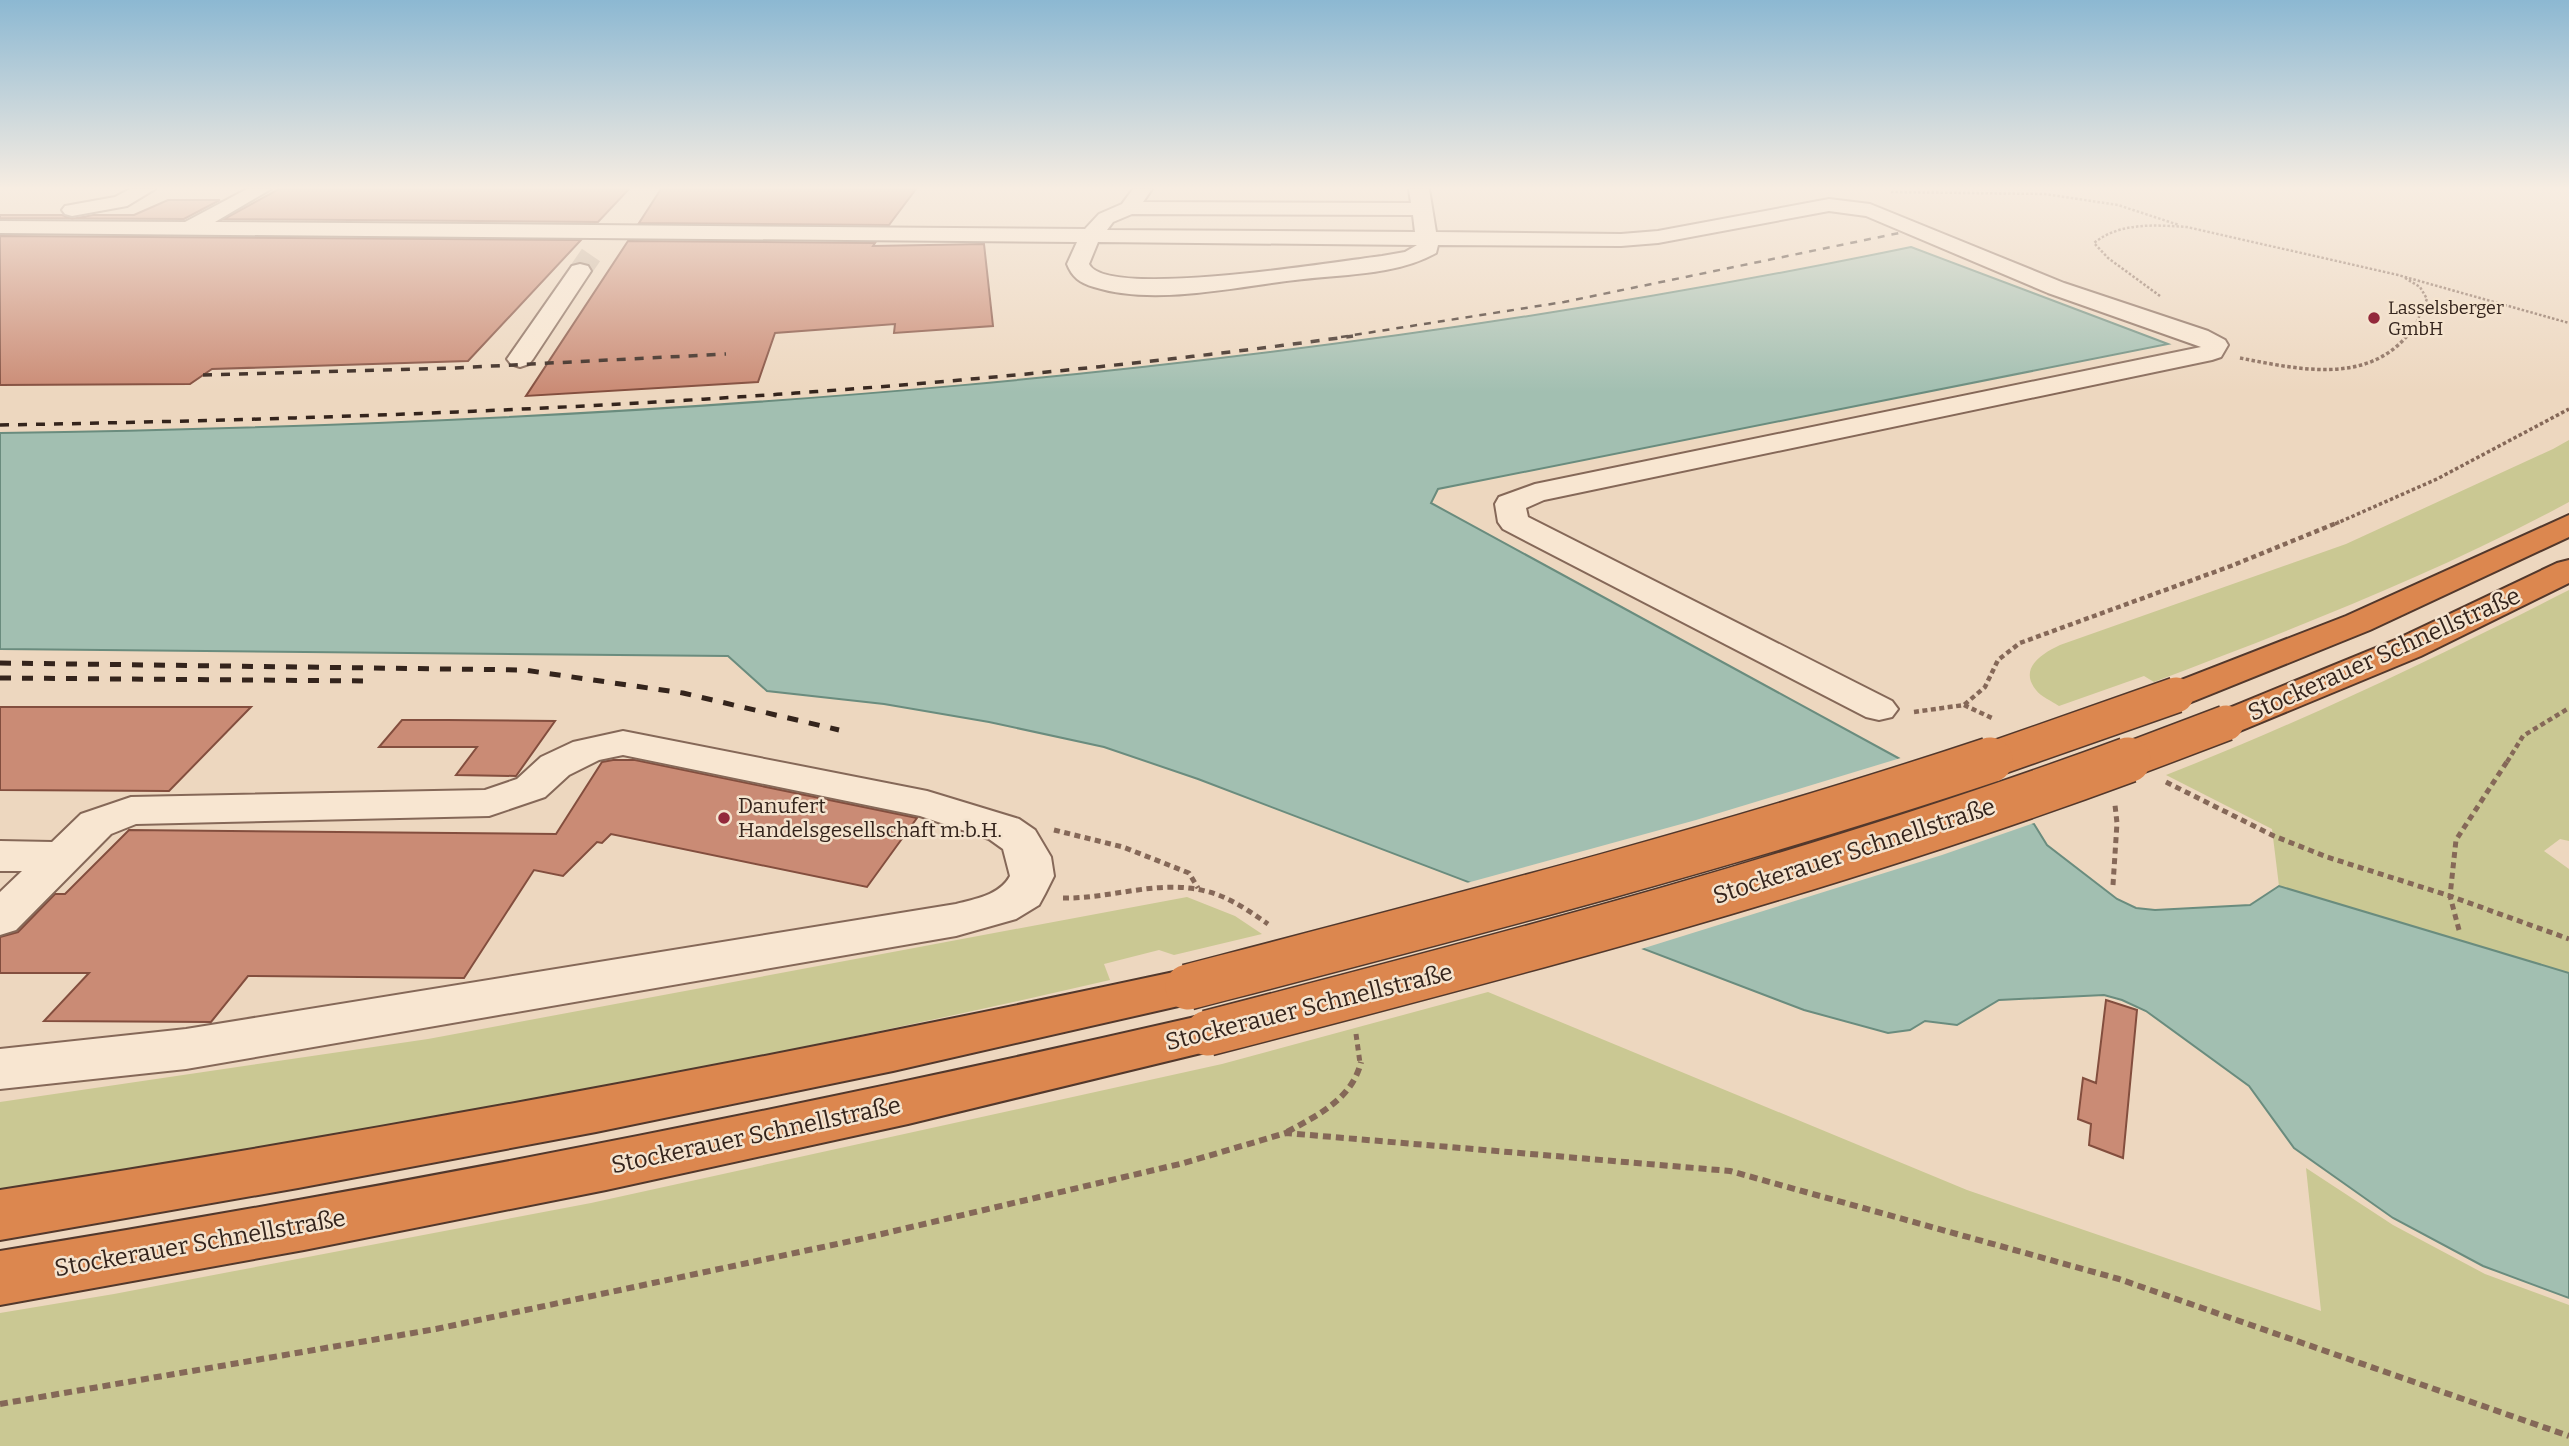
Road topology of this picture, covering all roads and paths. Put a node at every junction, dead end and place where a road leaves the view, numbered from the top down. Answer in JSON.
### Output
{"nodes":[{"id":1,"x":590,"y":256,"type":"tunnel mouth"},
{"id":2,"x":1081,"y":256,"type":"edge"},
{"id":3,"x":1413,"y":256,"type":"edge"},
{"id":4,"x":1981,"y":256,"type":"edge"},
{"id":5,"x":2105,"y":256,"type":"edge"},
{"id":6,"x":2311,"y":256,"type":"edge"},
{"id":7,"x":2398,"y":275,"type":"junction"},
{"id":8,"x":2569,"y":323,"type":"edge"},
{"id":9,"x":2206,"y":344,"type":"junction"},
{"id":10,"x":520,"y":359,"type":"dead end"},
{"id":11,"x":2569,"y":409,"type":"edge"},
{"id":12,"x":2569,"y":524,"type":"edge"},
{"id":13,"x":2569,"y":570,"type":"edge"},
{"id":14,"x":2569,"y":708,"type":"edge"},
{"id":15,"x":1879,"y":709,"type":"joint"},
{"id":16,"x":2109,"y":793,"type":"dead end"},
{"id":17,"x":2219,"y":810,"type":"dead end"},
{"id":18,"x":1020,"y":840,"type":"junction"},
{"id":19,"x":0,"y":856,"type":"edge"},
{"id":20,"x":63,"y":857,"type":"junction"},
{"id":21,"x":2113,"y":886,"type":"dead end"},
{"id":22,"x":1023,"y":894,"type":"junction"},
{"id":23,"x":2450,"y":896,"type":"junction"},
{"id":24,"x":0,"y":919,"type":"edge"},
{"id":25,"x":2459,"y":930,"type":"dead end"},
{"id":26,"x":2569,"y":939,"type":"edge"},
{"id":27,"x":1198,"y":1010,"type":"junction"},
{"id":28,"x":0,"y":1069,"type":"edge"},
{"id":29,"x":0,"y":1215,"type":"edge"},
{"id":30,"x":0,"y":1278,"type":"edge"},
{"id":31,"x":0,"y":1404,"type":"edge"},
{"id":32,"x":2569,"y":1436,"type":"edge"}],
"edges":[{"from":1,"to":10,"type":"street"},
{"from":2,"to":3,"type":"street"},
{"from":4,"to":9,"type":"street"},
{"from":5,"to":9,"type":"path"},
{"from":6,"to":7,"type":"path"},
{"from":7,"to":8,"type":"path"},
{"from":7,"to":9,"type":"path"},
{"from":9,"to":15,"type":"street"},
{"from":11,"to":15,"type":"path"},
{"from":12,"to":27,"type":"highway","name":"Stockerauer Schnellstraße","bridge":true},
{"from":13,"to":27,"type":"highway","name":"Stockerauer Schnellstraße","bridge":true},
{"from":14,"to":23,"type":"path"},
{"from":16,"to":21,"type":"path"},
{"from":17,"to":23,"type":"path"},
{"from":18,"to":20,"type":"street"},
{"from":18,"to":22,"type":"street"},
{"from":18,"to":22,"type":"path"},
{"from":19,"to":20,"type":"street"},
{"from":20,"to":24,"type":"street"},
{"from":22,"to":28,"type":"street"},
{"from":23,"to":25,"type":"path"},
{"from":23,"to":26,"type":"path"},
{"from":27,"to":29,"type":"highway","name":"Stockerauer Schnellstraße"},
{"from":27,"to":30,"type":"highway","name":"Stockerauer Schnellstraße"},
{"from":31,"to":32,"type":"path"}]}
